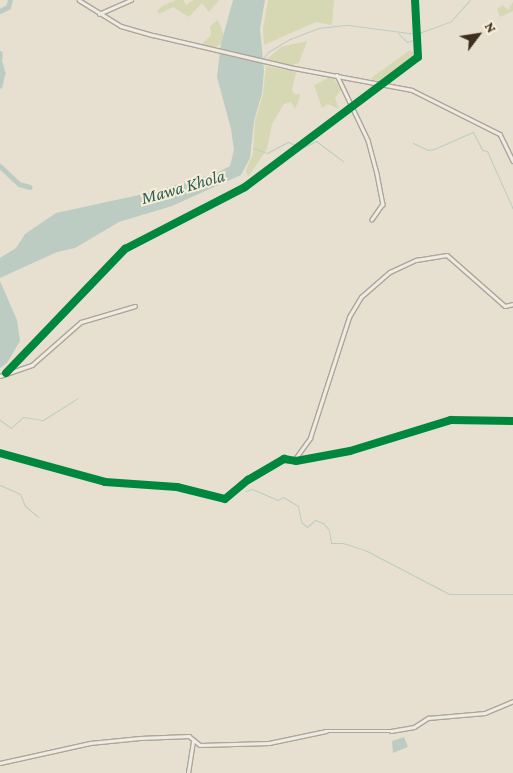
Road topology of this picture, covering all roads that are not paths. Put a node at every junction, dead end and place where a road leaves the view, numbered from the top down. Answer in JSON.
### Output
{"nodes":[{"id":1,"x":79,"y":0,"type":"edge"},
{"id":2,"x":131,"y":0,"type":"edge"},
{"id":3,"x":415,"y":0,"type":"edge"},
{"id":4,"x":99,"y":14,"type":"junction"},
{"id":5,"x":337,"y":75,"type":"junction"},
{"id":6,"x":386,"y":83,"type":"junction"},
{"id":7,"x":351,"y":107,"type":"junction"},
{"id":8,"x":513,"y":161,"type":"edge"},
{"id":9,"x":372,"y":220,"type":"dead end"},
{"id":10,"x":513,"y":304,"type":"edge"},
{"id":11,"x":135,"y":306,"type":"dead end"},
{"id":12,"x":6,"y":373,"type":"junction"},
{"id":13,"x":0,"y":376,"type":"edge"},
{"id":14,"x":513,"y":421,"type":"edge"},
{"id":15,"x":0,"y":453,"type":"edge"},
{"id":16,"x":295,"y":459,"type":"junction"},
{"id":17,"x":513,"y":701,"type":"edge"},
{"id":18,"x":193,"y":740,"type":"junction"},
{"id":19,"x":0,"y":763,"type":"edge"},
{"id":20,"x":188,"y":773,"type":"edge"}],
"edges":[{"from":1,"to":4,"type":"street"},
{"from":2,"to":4,"type":"street"},
{"from":3,"to":6,"type":"street"},
{"from":4,"to":5,"type":"street"},
{"from":5,"to":6,"type":"street"},
{"from":5,"to":7,"type":"street"},
{"from":6,"to":7,"type":"street"},
{"from":6,"to":8,"type":"street"},
{"from":7,"to":9,"type":"street"},
{"from":7,"to":12,"type":"street"},
{"from":10,"to":16,"type":"street"},
{"from":11,"to":12,"type":"street"},
{"from":12,"to":13,"type":"street"},
{"from":14,"to":16,"type":"street"},
{"from":15,"to":16,"type":"street"},
{"from":17,"to":18,"type":"street"},
{"from":18,"to":19,"type":"street"},
{"from":18,"to":20,"type":"street"}]}
